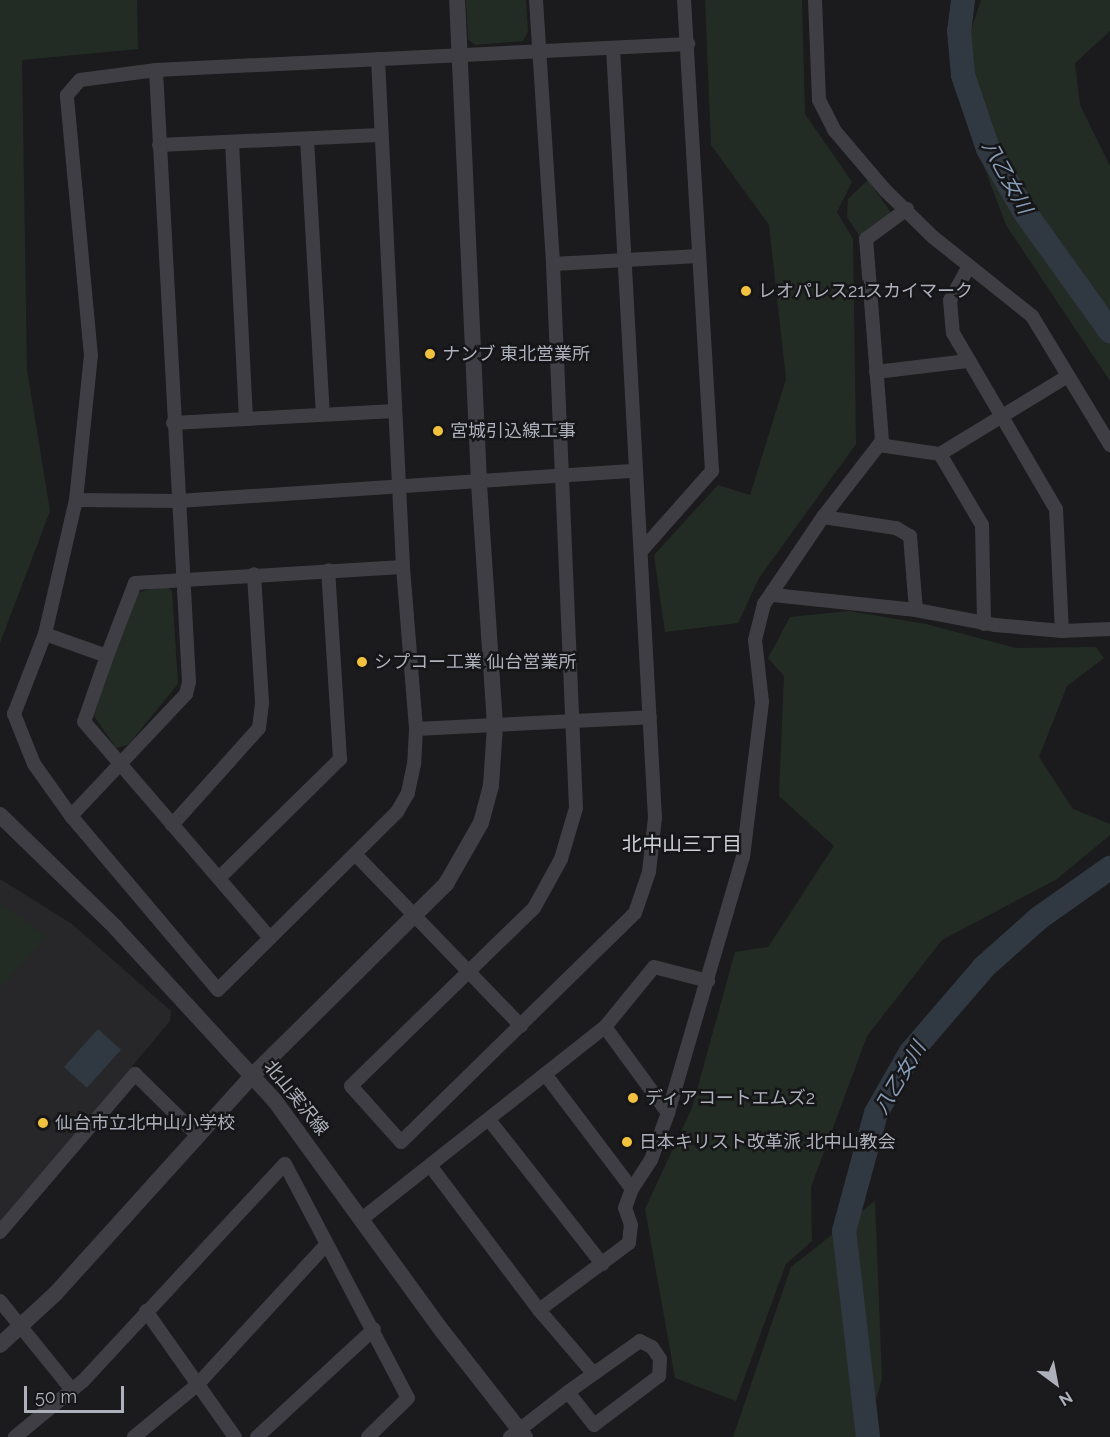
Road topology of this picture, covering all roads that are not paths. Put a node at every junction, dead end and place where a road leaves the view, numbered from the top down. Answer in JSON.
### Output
{"nodes":[{"id":1,"x":457,"y":0,"type":"edge"},
{"id":2,"x":536,"y":0,"type":"edge"},
{"id":3,"x":684,"y":0,"type":"edge"},
{"id":4,"x":815,"y":0,"type":"edge"},
{"id":5,"x":688,"y":44,"type":"junction"},
{"id":6,"x":613,"y":48,"type":"junction"},
{"id":7,"x":539,"y":51,"type":"junction"},
{"id":8,"x":458,"y":56,"type":"junction"},
{"id":9,"x":378,"y":59,"type":"junction"},
{"id":10,"x":156,"y":70,"type":"junction"},
{"id":11,"x":380,"y":135,"type":"junction"},
{"id":12,"x":307,"y":139,"type":"junction"},
{"id":13,"x":232,"y":142,"type":"junction"},
{"id":14,"x":159,"y":145,"type":"junction"},
{"id":15,"x":907,"y":209,"type":"junction"},
{"id":16,"x":699,"y":256,"type":"junction"},
{"id":17,"x":626,"y":261,"type":"junction"},
{"id":18,"x":553,"y":264,"type":"junction"},
{"id":19,"x":968,"y":268,"type":"junction"},
{"id":20,"x":967,"y":361,"type":"junction"},
{"id":21,"x":876,"y":372,"type":"junction"},
{"id":22,"x":1066,"y":377,"type":"junction"},
{"id":23,"x":395,"y":411,"type":"junction"},
{"id":24,"x":323,"y":413,"type":"junction"},
{"id":25,"x":1002,"y":417,"type":"junction"},
{"id":26,"x":246,"y":418,"type":"junction"},
{"id":27,"x":173,"y":423,"type":"junction"},
{"id":28,"x":879,"y":445,"type":"junction"},
{"id":29,"x":1110,"y":445,"type":"edge"},
{"id":30,"x":939,"y":454,"type":"junction"},
{"id":31,"x":635,"y":471,"type":"junction"},
{"id":32,"x":562,"y":476,"type":"junction"},
{"id":33,"x":479,"y":482,"type":"junction"},
{"id":34,"x":399,"y":484,"type":"junction"},
{"id":35,"x":76,"y":500,"type":"junction"},
{"id":36,"x":178,"y":501,"type":"junction"},
{"id":37,"x":823,"y":517,"type":"junction"},
{"id":38,"x":642,"y":550,"type":"junction"},
{"id":39,"x":403,"y":567,"type":"junction"},
{"id":40,"x":328,"y":570,"type":"junction"},
{"id":41,"x":254,"y":574,"type":"junction"},
{"id":42,"x":182,"y":582,"type":"junction"},
{"id":43,"x":773,"y":595,"type":"junction"},
{"id":44,"x":916,"y":610,"type":"junction"},
{"id":45,"x":984,"y":624,"type":"junction"},
{"id":46,"x":1110,"y":629,"type":"edge"},
{"id":47,"x":1062,"y":631,"type":"junction"},
{"id":48,"x":45,"y":634,"type":"junction"},
{"id":49,"x":107,"y":656,"type":"junction"},
{"id":50,"x":650,"y":717,"type":"junction"},
{"id":51,"x":574,"y":721,"type":"junction"},
{"id":52,"x":495,"y":725,"type":"junction"},
{"id":53,"x":416,"y":729,"type":"junction"},
{"id":54,"x":119,"y":766,"type":"junction"},
{"id":55,"x":0,"y":815,"type":"edge"},
{"id":56,"x":71,"y":816,"type":"junction"},
{"id":57,"x":172,"y":825,"type":"junction"},
{"id":58,"x":355,"y":854,"type":"junction"},
{"id":59,"x":219,"y":878,"type":"junction"},
{"id":60,"x":416,"y":915,"type":"junction"},
{"id":61,"x":270,"y":938,"type":"junction"},
{"id":62,"x":470,"y":971,"type":"junction"},
{"id":63,"x":708,"y":981,"type":"junction"},
{"id":64,"x":520,"y":1026,"type":"junction"},
{"id":65,"x":605,"y":1027,"type":"junction"},
{"id":66,"x":545,"y":1074,"type":"junction"},
{"id":67,"x":253,"y":1075,"type":"junction"},
{"id":68,"x":668,"y":1113,"type":"junction"},
{"id":69,"x":490,"y":1121,"type":"junction"},
{"id":70,"x":197,"y":1135,"type":"junction"},
{"id":71,"x":432,"y":1168,"type":"junction"},
{"id":72,"x":632,"y":1190,"type":"junction"},
{"id":73,"x":363,"y":1218,"type":"junction"},
{"id":74,"x":0,"y":1233,"type":"edge"},
{"id":75,"x":327,"y":1245,"type":"junction"},
{"id":76,"x":602,"y":1264,"type":"junction"},
{"id":77,"x":0,"y":1301,"type":"edge"},
{"id":78,"x":539,"y":1310,"type":"junction"},
{"id":79,"x":146,"y":1311,"type":"junction"},
{"id":80,"x":21,"y":1328,"type":"junction"},
{"id":81,"x":374,"y":1329,"type":"junction"},
{"id":82,"x":0,"y":1346,"type":"edge"},
{"id":83,"x":593,"y":1373,"type":"junction"},
{"id":84,"x":198,"y":1384,"type":"junction"},
{"id":85,"x":72,"y":1390,"type":"junction"},
{"id":86,"x":568,"y":1392,"type":"junction"},
{"id":87,"x":518,"y":1435,"type":"edge"},
{"id":88,"x":15,"y":1437,"type":"edge"},
{"id":89,"x":134,"y":1437,"type":"edge"},
{"id":90,"x":235,"y":1437,"type":"edge"},
{"id":91,"x":257,"y":1437,"type":"edge"},
{"id":92,"x":368,"y":1437,"type":"edge"}],
"edges":[{"from":1,"to":8,"type":"street"},
{"from":2,"to":7,"type":"street"},
{"from":3,"to":5,"type":"street"},
{"from":4,"to":15,"type":"street"},
{"from":5,"to":6,"type":"street"},
{"from":5,"to":16,"type":"street"},
{"from":6,"to":7,"type":"street"},
{"from":6,"to":17,"type":"street"},
{"from":7,"to":8,"type":"street"},
{"from":7,"to":18,"type":"street"},
{"from":8,"to":9,"type":"street"},
{"from":8,"to":33,"type":"street"},
{"from":9,"to":10,"type":"street"},
{"from":9,"to":11,"type":"street"},
{"from":10,"to":14,"type":"street"},
{"from":10,"to":35,"type":"street"},
{"from":11,"to":12,"type":"street"},
{"from":11,"to":23,"type":"street"},
{"from":12,"to":13,"type":"street"},
{"from":12,"to":24,"type":"street"},
{"from":13,"to":14,"type":"street"},
{"from":13,"to":26,"type":"street"},
{"from":14,"to":27,"type":"street"},
{"from":15,"to":19,"type":"street"},
{"from":15,"to":21,"type":"street"},
{"from":16,"to":17,"type":"street"},
{"from":16,"to":38,"type":"street"},
{"from":17,"to":18,"type":"street"},
{"from":17,"to":31,"type":"street"},
{"from":18,"to":32,"type":"street"},
{"from":19,"to":20,"type":"street"},
{"from":19,"to":22,"type":"street"},
{"from":20,"to":21,"type":"street"},
{"from":20,"to":25,"type":"street"},
{"from":21,"to":28,"type":"street"},
{"from":22,"to":25,"type":"street"},
{"from":22,"to":29,"type":"street"},
{"from":23,"to":24,"type":"street"},
{"from":23,"to":34,"type":"street"},
{"from":24,"to":26,"type":"street"},
{"from":25,"to":30,"type":"street"},
{"from":25,"to":47,"type":"street"},
{"from":26,"to":27,"type":"street"},
{"from":27,"to":36,"type":"street"},
{"from":28,"to":30,"type":"street"},
{"from":28,"to":37,"type":"street"},
{"from":30,"to":45,"type":"street"},
{"from":31,"to":32,"type":"street"},
{"from":31,"to":38,"type":"street"},
{"from":32,"to":33,"type":"street"},
{"from":32,"to":51,"type":"street"},
{"from":33,"to":34,"type":"street"},
{"from":33,"to":52,"type":"street"},
{"from":34,"to":36,"type":"street"},
{"from":34,"to":39,"type":"street"},
{"from":35,"to":36,"type":"street"},
{"from":35,"to":48,"type":"street"},
{"from":36,"to":42,"type":"street"},
{"from":37,"to":43,"type":"street"},
{"from":37,"to":44,"type":"street"},
{"from":38,"to":50,"type":"street"},
{"from":39,"to":40,"type":"street"},
{"from":39,"to":53,"type":"street"},
{"from":40,"to":41,"type":"street"},
{"from":40,"to":59,"type":"street"},
{"from":41,"to":42,"type":"street"},
{"from":41,"to":57,"type":"street"},
{"from":42,"to":49,"type":"street"},
{"from":42,"to":54,"type":"street"},
{"from":43,"to":44,"type":"street"},
{"from":43,"to":63,"type":"street"},
{"from":44,"to":45,"type":"street"},
{"from":45,"to":47,"type":"street"},
{"from":46,"to":47,"type":"street"},
{"from":48,"to":49,"type":"street"},
{"from":48,"to":56,"type":"street"},
{"from":49,"to":54,"type":"street"},
{"from":50,"to":51,"type":"street"},
{"from":50,"to":64,"type":"street"},
{"from":51,"to":52,"type":"street"},
{"from":51,"to":62,"type":"street"},
{"from":52,"to":53,"type":"street"},
{"from":52,"to":60,"type":"street"},
{"from":53,"to":58,"type":"street"},
{"from":54,"to":56,"type":"street"},
{"from":54,"to":57,"type":"street"},
{"from":55,"to":67,"type":"street","name":"北山実沢線"},
{"from":56,"to":61,"type":"street"},
{"from":57,"to":59,"type":"street"},
{"from":58,"to":60,"type":"street"},
{"from":58,"to":61,"type":"street"},
{"from":59,"to":61,"type":"street"},
{"from":60,"to":62,"type":"street"},
{"from":60,"to":67,"type":"street"},
{"from":62,"to":64,"type":"street"},
{"from":62,"to":64,"type":"street"},
{"from":63,"to":65,"type":"street"},
{"from":63,"to":68,"type":"street"},
{"from":65,"to":66,"type":"street"},
{"from":65,"to":68,"type":"street"},
{"from":66,"to":69,"type":"street"},
{"from":66,"to":72,"type":"street"},
{"from":67,"to":70,"type":"street"},
{"from":67,"to":73,"type":"street","name":"北山実沢線"},
{"from":68,"to":72,"type":"street"},
{"from":69,"to":71,"type":"street"},
{"from":69,"to":76,"type":"street"},
{"from":70,"to":74,"type":"street"},
{"from":70,"to":80,"type":"street"},
{"from":71,"to":73,"type":"street"},
{"from":71,"to":78,"type":"street"},
{"from":72,"to":76,"type":"street"},
{"from":73,"to":87,"type":"street","name":"北山実沢線"},
{"from":75,"to":79,"type":"street"},
{"from":75,"to":81,"type":"street"},
{"from":75,"to":84,"type":"street"},
{"from":76,"to":78,"type":"street"},
{"from":77,"to":80,"type":"street"},
{"from":78,"to":83,"type":"street"},
{"from":79,"to":84,"type":"street"},
{"from":79,"to":85,"type":"street"},
{"from":80,"to":82,"type":"street"},
{"from":80,"to":85,"type":"street"},
{"from":81,"to":91,"type":"street"},
{"from":81,"to":92,"type":"street"},
{"from":83,"to":86,"type":"street"},
{"from":83,"to":86,"type":"street"},
{"from":84,"to":89,"type":"street"},
{"from":84,"to":90,"type":"street"},
{"from":85,"to":88,"type":"street"},
{"from":86,"to":87,"type":"street"}]}
